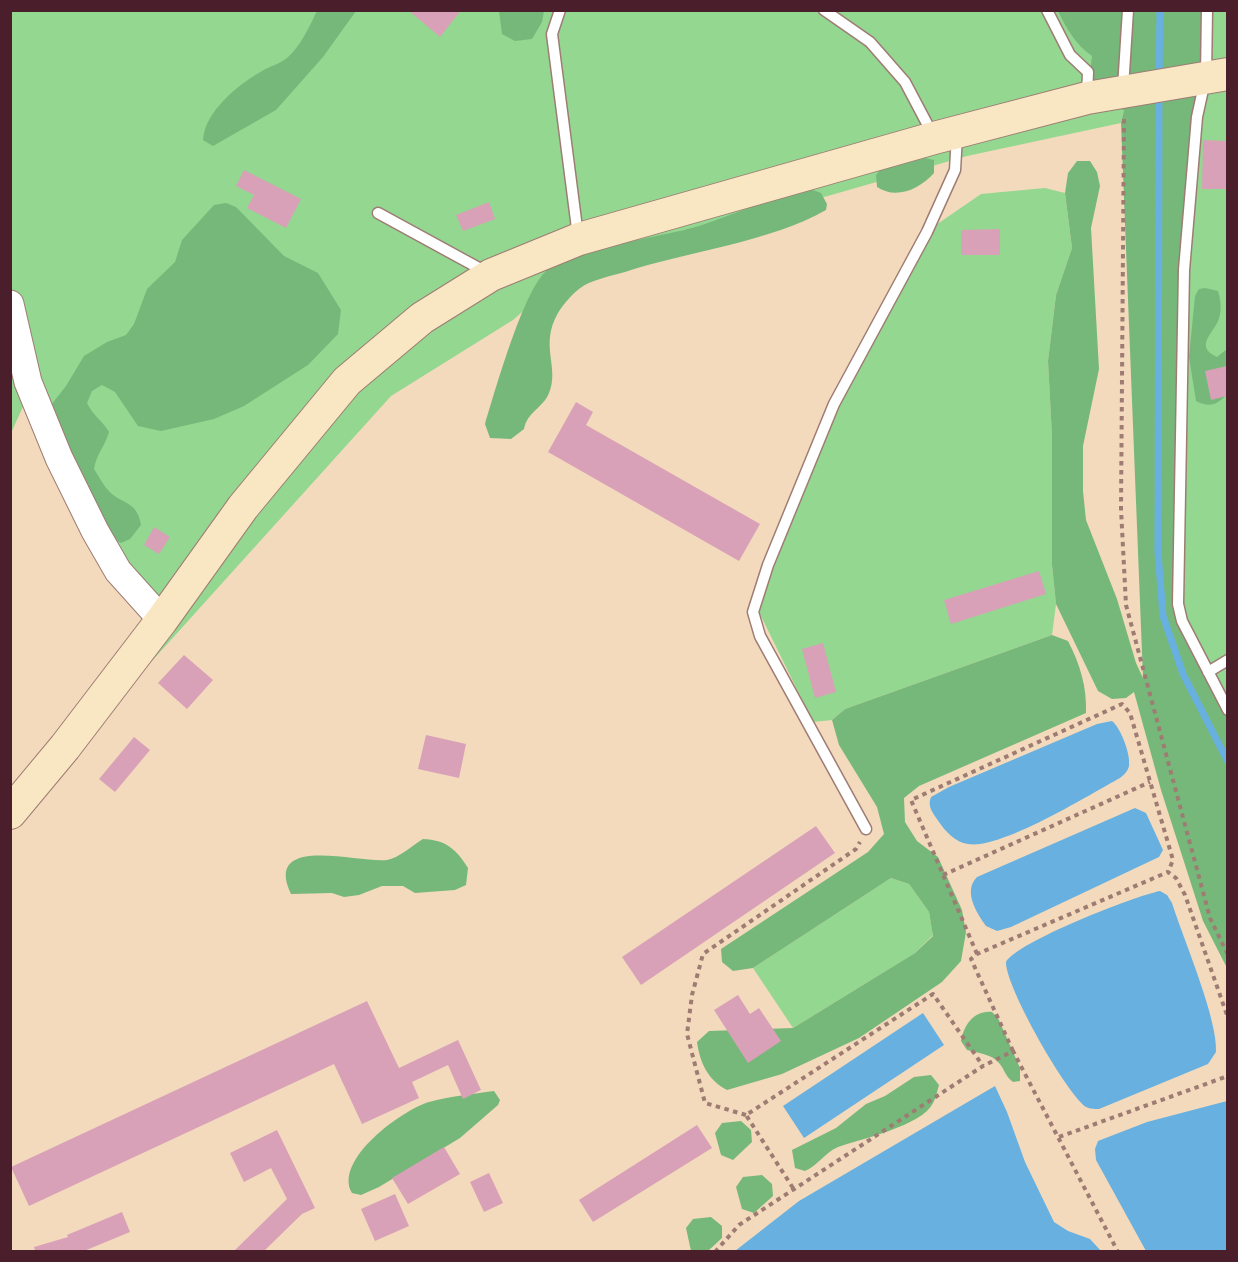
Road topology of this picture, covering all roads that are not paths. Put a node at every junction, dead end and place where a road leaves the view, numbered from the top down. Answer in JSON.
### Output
{"nodes":[{"id":1,"x":560,"y":10,"type":"edge"},
{"id":2,"x":824,"y":10,"type":"edge"},
{"id":3,"x":1047,"y":10,"type":"edge"},
{"id":4,"x":1128,"y":10,"type":"edge"},
{"id":5,"x":1207,"y":10,"type":"edge"},
{"id":6,"x":1205,"y":77,"type":"edge"},
{"id":7,"x":1132,"y":89,"type":"junction"},
{"id":8,"x":1087,"y":98,"type":"junction"},
{"id":9,"x":946,"y":135,"type":"junction"},
{"id":10,"x":378,"y":213,"type":"dead end"},
{"id":11,"x":579,"y":239,"type":"junction"},
{"id":12,"x":491,"y":275,"type":"junction"},
{"id":13,"x":10,"y":304,"type":"edge"},
{"id":14,"x":162,"y":620,"type":"junction"},
{"id":15,"x":1227,"y":660,"type":"edge"},
{"id":16,"x":1208,"y":672,"type":"junction"},
{"id":17,"x":1227,"y":710,"type":"edge"},
{"id":18,"x":10,"y":813,"type":"edge"},
{"id":19,"x":866,"y":829,"type":"road end"}],
"edges":[{"from":1,"to":11,"type":"lane"},
{"from":2,"to":9,"type":"lane"},
{"from":3,"to":8,"type":"lane"},
{"from":4,"to":7,"type":"lane"},
{"from":5,"to":6,"type":"lane"},
{"from":6,"to":7,"type":"main road"},
{"from":6,"to":16,"type":"lane"},
{"from":7,"to":8,"type":"main road"},
{"from":8,"to":9,"type":"main road"},
{"from":9,"to":11,"type":"main road"},
{"from":9,"to":19,"type":"lane"},
{"from":10,"to":12,"type":"lane"},
{"from":11,"to":12,"type":"main road"},
{"from":12,"to":14,"type":"main road"},
{"from":13,"to":14,"type":"street"},
{"from":14,"to":18,"type":"main road"},
{"from":15,"to":16,"type":"lane"},
{"from":16,"to":17,"type":"lane"}]}
